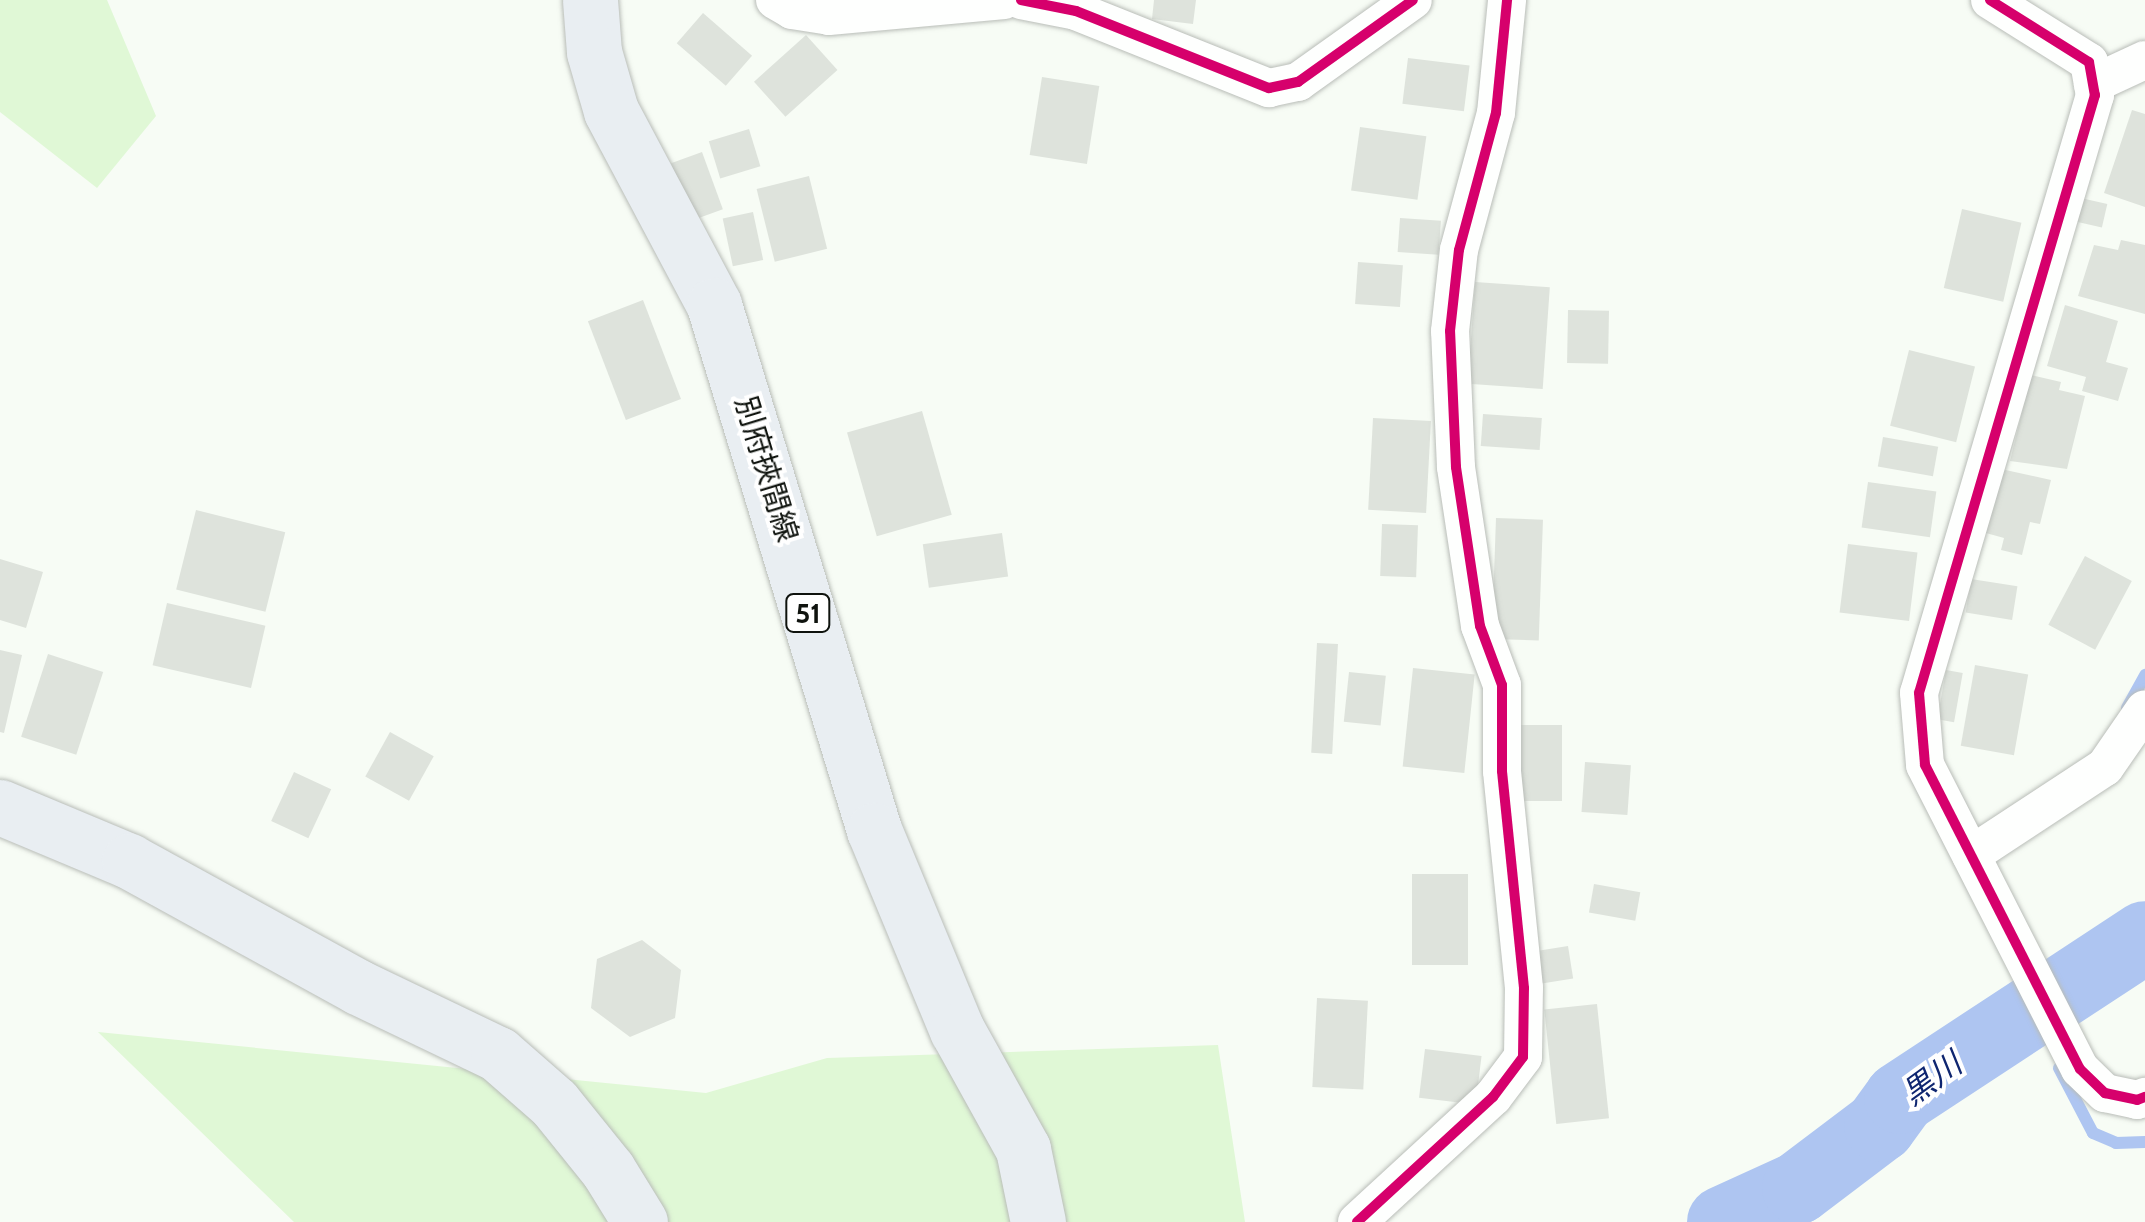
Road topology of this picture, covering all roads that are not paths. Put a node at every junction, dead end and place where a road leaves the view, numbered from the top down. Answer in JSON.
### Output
{"nodes":[{"id":1,"x":590,"y":0,"type":"edge"},
{"id":2,"x":775,"y":0,"type":"edge"},
{"id":3,"x":1004,"y":0,"type":"edge"},
{"id":4,"x":1022,"y":0,"type":"edge"},
{"id":5,"x":1413,"y":0,"type":"edge"},
{"id":6,"x":1507,"y":0,"type":"edge"},
{"id":7,"x":1990,"y":0,"type":"edge"},
{"id":8,"x":2145,"y":60,"type":"edge"},
{"id":9,"x":2093,"y":84,"type":"junction"},
{"id":10,"x":2145,"y":709,"type":"edge"},
{"id":11,"x":0,"y":807,"type":"edge"},
{"id":12,"x":1971,"y":855,"type":"junction"},
{"id":13,"x":2145,"y":1096,"type":"edge"},
{"id":14,"x":640,"y":1222,"type":"edge"},
{"id":15,"x":1038,"y":1222,"type":"edge"},
{"id":16,"x":1357,"y":1222,"type":"edge"}],
"edges":[{"from":1,"to":15,"type":"main road","name":"別府挾間線","number":"51"},
{"from":2,"to":3,"type":"street"},
{"from":4,"to":5,"type":"street"},
{"from":6,"to":16,"type":"street"},
{"from":7,"to":9,"type":"street"},
{"from":8,"to":9,"type":"street"},
{"from":9,"to":12,"type":"street"},
{"from":10,"to":12,"type":"street"},
{"from":11,"to":14,"type":"main road"},
{"from":12,"to":13,"type":"street"}]}
